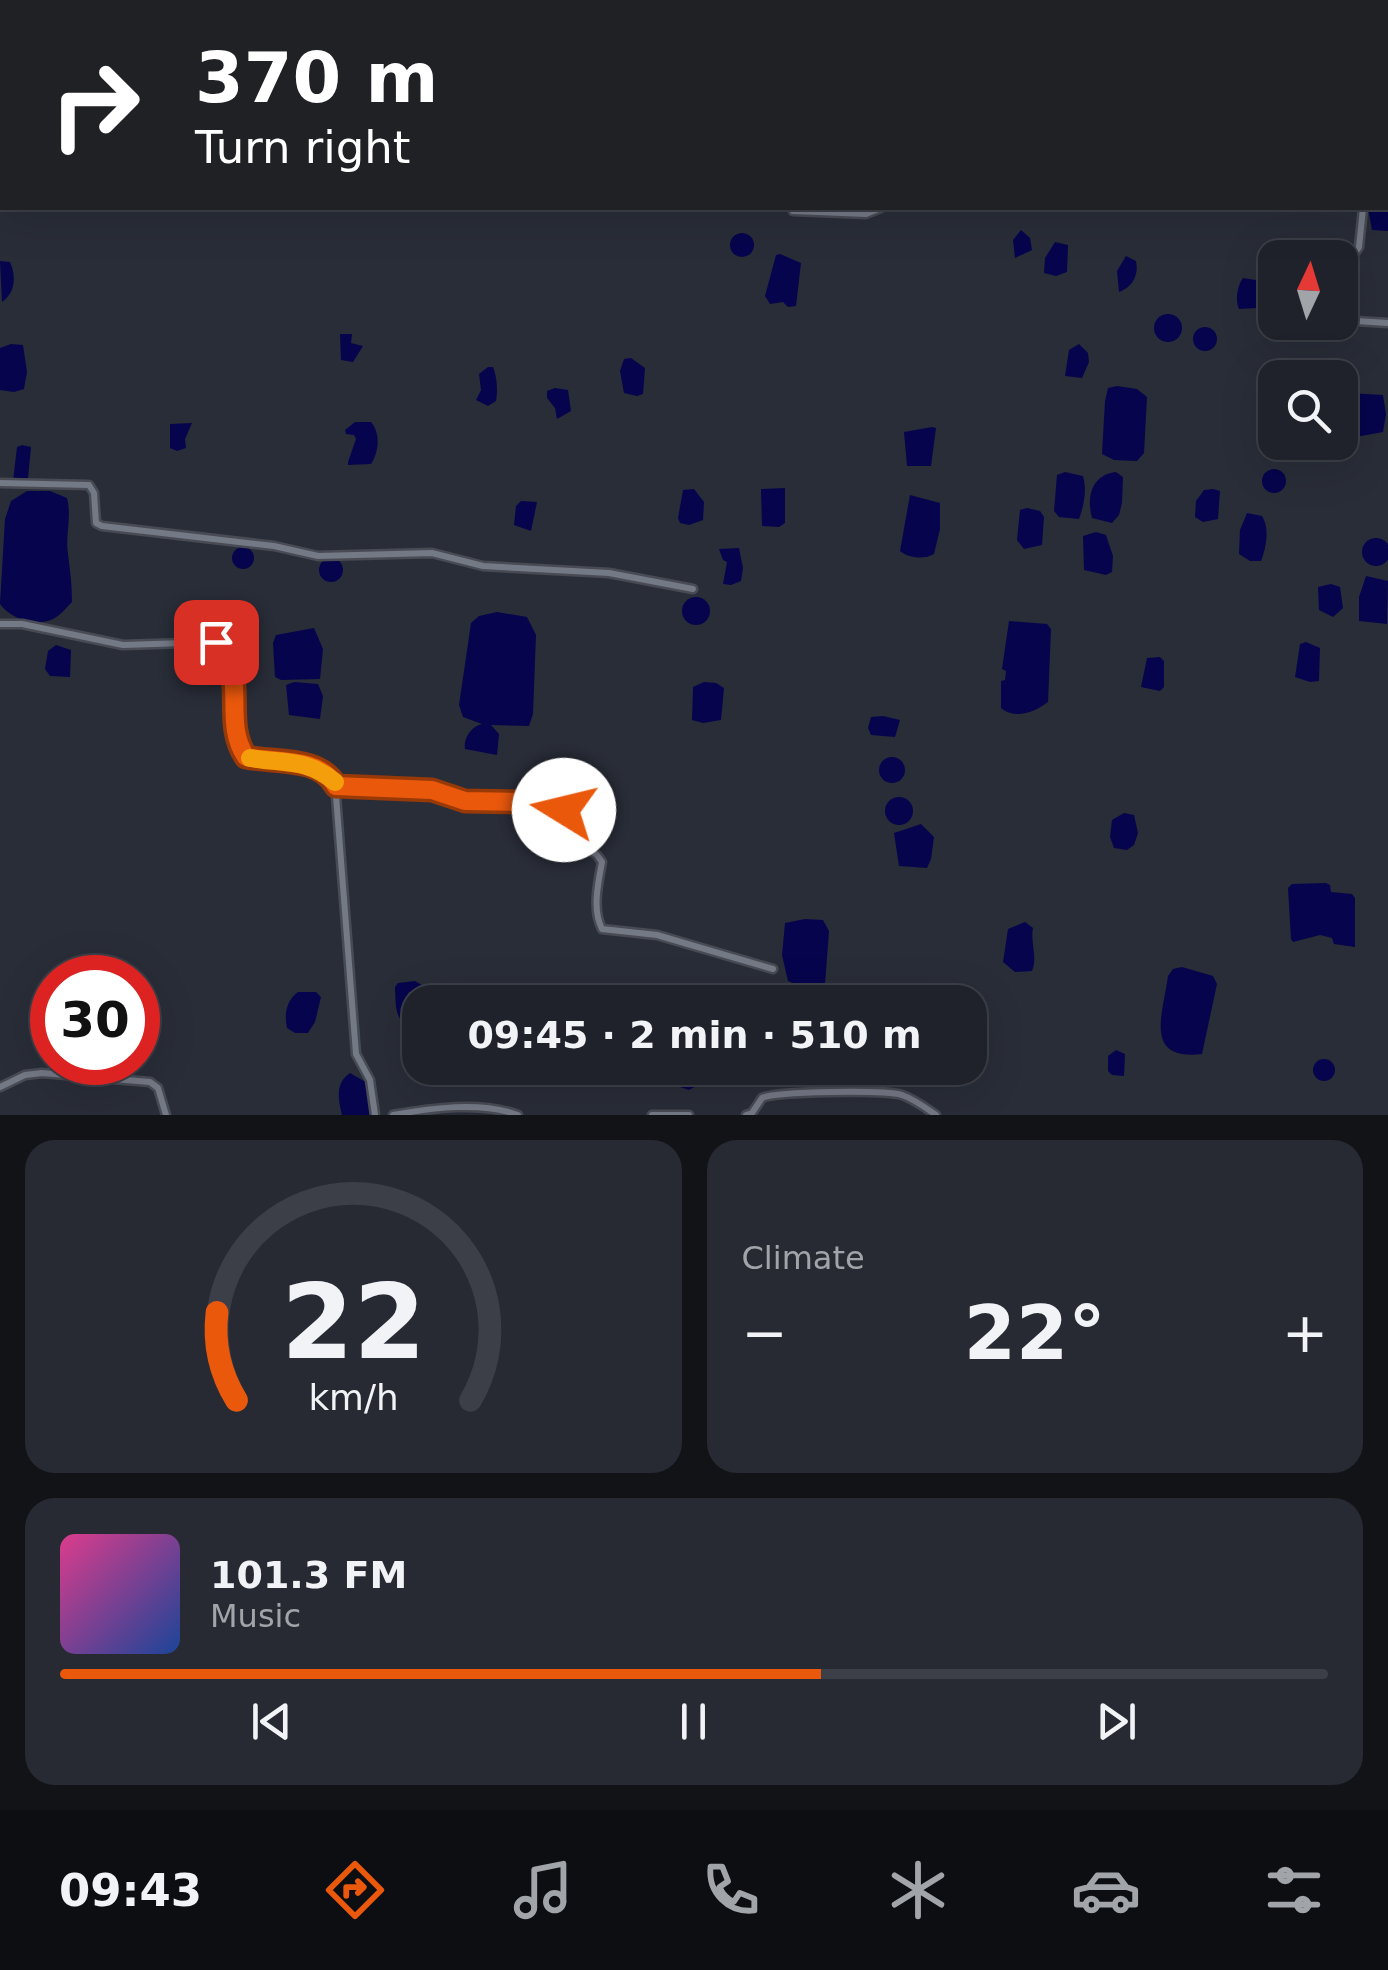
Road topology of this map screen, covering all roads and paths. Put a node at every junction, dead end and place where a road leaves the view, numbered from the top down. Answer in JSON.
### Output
{"nodes":[{"id":1,"x":793,"y":210,"type":"dead end"},
{"id":2,"x":876,"y":210,"type":"edge"},
{"id":3,"x":1363,"y":210,"type":"edge"},
{"id":4,"x":1358,"y":248,"type":"edge"},
{"id":5,"x":1388,"y":324,"type":"edge"},
{"id":6,"x":1358,"y":325,"type":"edge"},
{"id":7,"x":0,"y":483,"type":"edge"},
{"id":8,"x":693,"y":588,"type":"dead end"},
{"id":9,"x":0,"y":624,"type":"edge"},
{"id":10,"x":336,"y":786,"type":"junction"},
{"id":11,"x":773,"y":969,"type":"dead end"},
{"id":12,"x":0,"y":1087,"type":"edge"},
{"id":13,"x":441,"y":1112,"type":"edge"},
{"id":14,"x":166,"y":1115,"type":"edge"},
{"id":15,"x":375,"y":1115,"type":"edge"},
{"id":16,"x":393,"y":1115,"type":"edge"},
{"id":17,"x":518,"y":1115,"type":"edge"},
{"id":18,"x":652,"y":1115,"type":"edge"},
{"id":19,"x":689,"y":1115,"type":"edge"},
{"id":20,"x":746,"y":1115,"type":"edge"},
{"id":21,"x":936,"y":1115,"type":"edge"}],
"edges":[{"from":1,"to":2,"type":"street"},
{"from":3,"to":4,"type":"street"},
{"from":5,"to":6,"type":"street"},
{"from":7,"to":8,"type":"street"},
{"from":9,"to":10,"type":"street"},
{"from":10,"to":11,"type":"street"},
{"from":10,"to":15,"type":"street"},
{"from":12,"to":14,"type":"street"},
{"from":13,"to":16,"type":"street"},
{"from":13,"to":17,"type":"street"},
{"from":18,"to":19,"type":"street"},
{"from":20,"to":21,"type":"street"}]}
